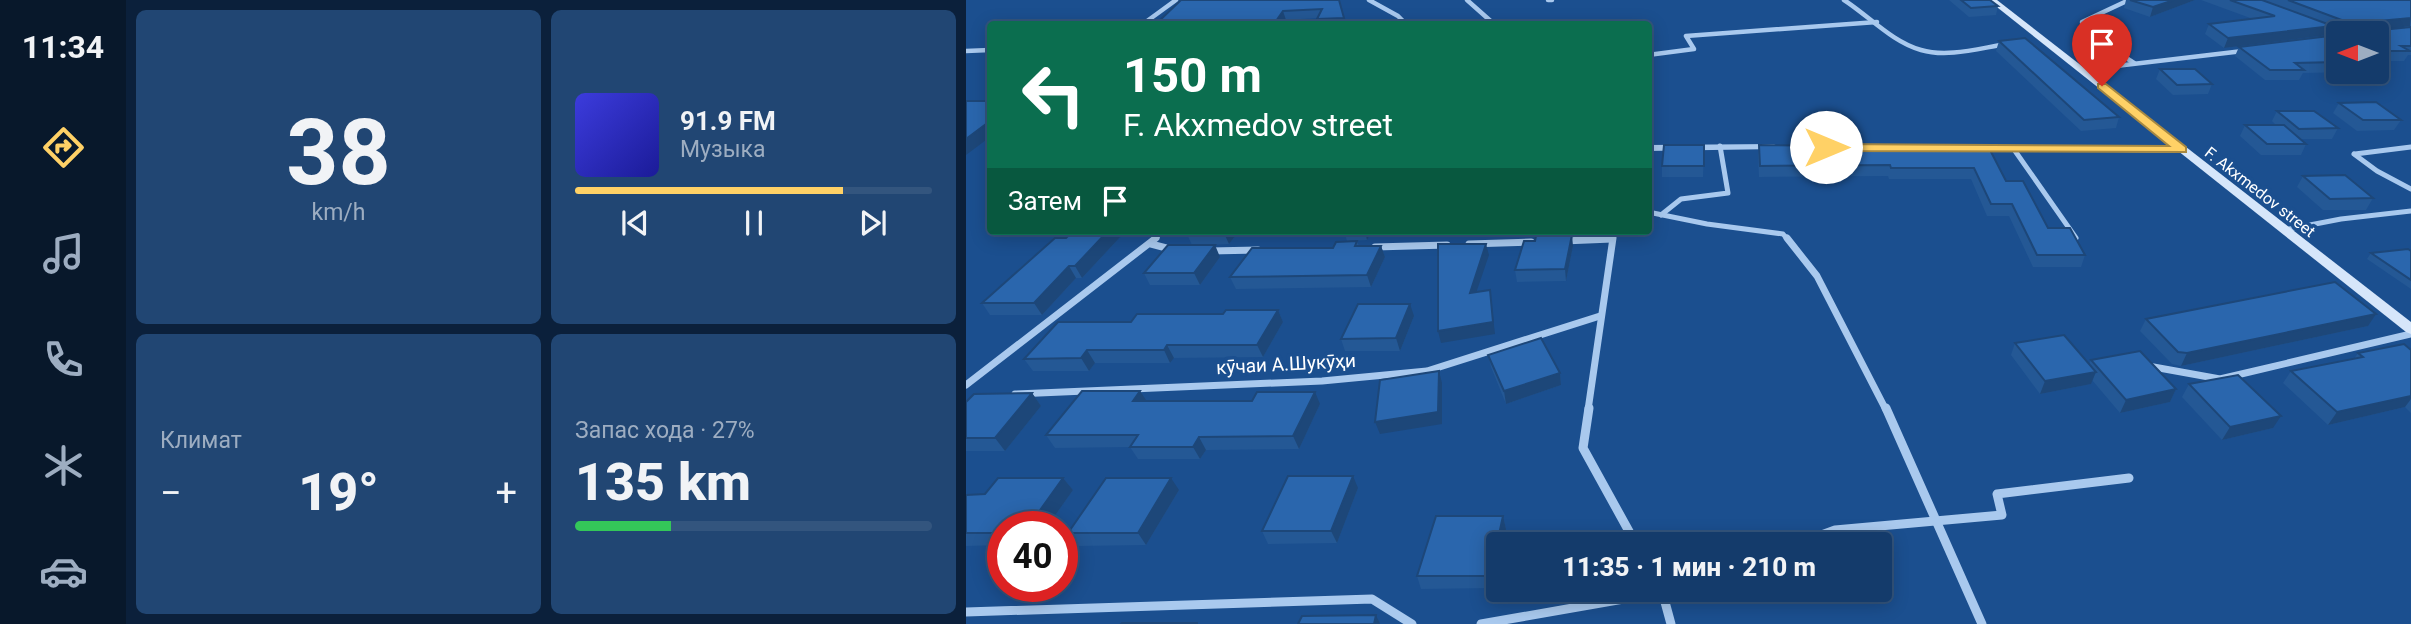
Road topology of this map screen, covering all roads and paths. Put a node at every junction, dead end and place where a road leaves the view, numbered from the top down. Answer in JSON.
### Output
{"nodes":[{"id":1,"x":1176,"y":0,"type":"edge"},
{"id":2,"x":1370,"y":0,"type":"edge"},
{"id":3,"x":1467,"y":0,"type":"edge"},
{"id":4,"x":1844,"y":0,"type":"edge"},
{"id":5,"x":1992,"y":0,"type":"edge"},
{"id":6,"x":2129,"y":0,"type":"edge"},
{"id":7,"x":1147,"y":21,"type":"edge"},
{"id":8,"x":1403,"y":21,"type":"edge"},
{"id":9,"x":1491,"y":21,"type":"edge"},
{"id":10,"x":1877,"y":22,"type":"junction"},
{"id":11,"x":2312,"y":24,"type":"edge"},
{"id":12,"x":2326,"y":29,"type":"edge"},
{"id":13,"x":2018,"y":43,"type":"edge"},
{"id":14,"x":2256,"y":49,"type":"edge"},
{"id":15,"x":987,"y":50,"type":"edge"},
{"id":16,"x":966,"y":51,"type":"edge"},
{"id":17,"x":1652,"y":54,"type":"edge"},
{"id":18,"x":2134,"y":64,"type":"junction"},
{"id":19,"x":2082,"y":70,"type":"junction"},
{"id":20,"x":1720,"y":146,"type":"junction"},
{"id":21,"x":1790,"y":147,"type":"edge"},
{"id":22,"x":2411,"y":147,"type":"edge"},
{"id":23,"x":1652,"y":148,"type":"edge"},
{"id":24,"x":1957,"y":148,"type":"edge"},
{"id":25,"x":2013,"y":148,"type":"junction"},
{"id":26,"x":2181,"y":150,"type":"junction"},
{"id":27,"x":2411,"y":190,"type":"edge"},
{"id":28,"x":2411,"y":211,"type":"edge"},
{"id":29,"x":1652,"y":213,"type":"edge"},
{"id":30,"x":1661,"y":215,"type":"junction"},
{"id":31,"x":2283,"y":230,"type":"junction"},
{"id":32,"x":1159,"y":235,"type":"edge"},
{"id":33,"x":1613,"y":235,"type":"edge"},
{"id":34,"x":2076,"y":238,"type":"edge"},
{"id":35,"x":1557,"y":241,"type":"edge"},
{"id":36,"x":1543,"y":242,"type":"edge"},
{"id":37,"x":1151,"y":244,"type":"junction"},
{"id":38,"x":1364,"y":247,"type":"edge"},
{"id":39,"x":1272,"y":250,"type":"edge"},
{"id":40,"x":1207,"y":251,"type":"edge"},
{"id":41,"x":1181,"y":252,"type":"edge"},
{"id":42,"x":1600,"y":316,"type":"junction"},
{"id":43,"x":2411,"y":332,"type":"edge"},
{"id":44,"x":2147,"y":366,"type":"edge"},
{"id":45,"x":966,"y":384,"type":"edge"},
{"id":46,"x":1007,"y":394,"type":"edge"},
{"id":47,"x":2129,"y":478,"type":"dead end"},
{"id":48,"x":1938,"y":521,"type":"junction"},
{"id":49,"x":1629,"y":532,"type":"edge"},
{"id":50,"x":1830,"y":532,"type":"edge"},
{"id":51,"x":1600,"y":602,"type":"edge"},
{"id":52,"x":1665,"y":602,"type":"edge"},
{"id":53,"x":966,"y":612,"type":"edge"},
{"id":54,"x":1412,"y":624,"type":"edge"},
{"id":55,"x":1481,"y":624,"type":"edge"},
{"id":56,"x":1671,"y":624,"type":"edge"},
{"id":57,"x":1982,"y":624,"type":"edge"}],
"edges":[{"from":1,"to":7,"type":"street"},
{"from":2,"to":8,"type":"street"},
{"from":3,"to":9,"type":"street"},
{"from":4,"to":10,"type":"street"},
{"from":5,"to":19,"type":"main road","name":"F. Akxmedov street"},
{"from":6,"to":18,"type":"street"},
{"from":10,"to":13,"type":"street"},
{"from":10,"to":17,"type":"street"},
{"from":11,"to":12,"type":"street"},
{"from":14,"to":18,"type":"street"},
{"from":15,"to":16,"type":"street"},
{"from":18,"to":19,"type":"street"},
{"from":19,"to":26,"type":"main road","name":"F. Akxmedov street"},
{"from":20,"to":21,"type":"street"},
{"from":20,"to":23,"type":"street"},
{"from":20,"to":30,"type":"street"},
{"from":22,"to":27,"type":"street"},
{"from":24,"to":25,"type":"street"},
{"from":25,"to":26,"type":"street"},
{"from":25,"to":34,"type":"street"},
{"from":26,"to":31,"type":"main road","name":"F. Akxmedov street"},
{"from":28,"to":31,"type":"street"},
{"from":29,"to":30,"type":"street"},
{"from":30,"to":48,"type":"street"},
{"from":31,"to":43,"type":"main road","name":"F. Akxmedov street"},
{"from":32,"to":37,"type":"street"},
{"from":33,"to":35,"type":"street"},
{"from":33,"to":42,"type":"street"},
{"from":36,"to":38,"type":"street"},
{"from":37,"to":41,"type":"street"},
{"from":37,"to":45,"type":"street"},
{"from":39,"to":40,"type":"street"},
{"from":42,"to":46,"type":"street","name":"кӯчаи А.Шукӯҳи"},
{"from":42,"to":49,"type":"street"},
{"from":43,"to":44,"type":"street"},
{"from":47,"to":48,"type":"street"},
{"from":48,"to":50,"type":"street"},
{"from":48,"to":57,"type":"street"},
{"from":51,"to":55,"type":"street"},
{"from":52,"to":56,"type":"street"},
{"from":53,"to":54,"type":"street"}]}
